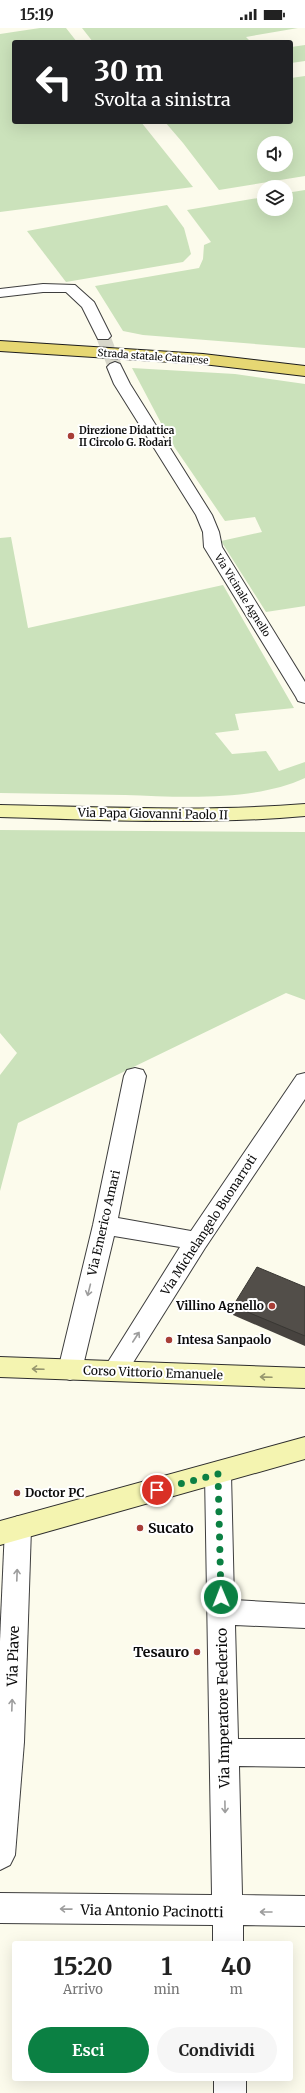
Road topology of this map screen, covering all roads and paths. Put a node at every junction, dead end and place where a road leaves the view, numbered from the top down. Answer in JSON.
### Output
{"nodes":[{"id":1,"x":0,"y":293,"type":"edge"},
{"id":2,"x":104,"y":336,"type":"tunnel mouth"},
{"id":3,"x":0,"y":346,"type":"edge"},
{"id":4,"x":115,"y":367,"type":"tunnel mouth"},
{"id":5,"x":305,"y":371,"type":"edge"},
{"id":6,"x":305,"y":697,"type":"edge"},
{"id":7,"x":305,"y":810,"type":"edge"},
{"id":8,"x":0,"y":811,"type":"edge"},
{"id":9,"x":135,"y":1076,"type":"dead end"},
{"id":10,"x":305,"y":1081,"type":"edge"},
{"id":11,"x":105,"y":1225,"type":"junction"},
{"id":12,"x":197,"y":1241,"type":"junction"},
{"id":13,"x":0,"y":1367,"type":"edge"},
{"id":14,"x":70,"y":1370,"type":"junction"},
{"id":15,"x":115,"y":1370,"type":"junction"},
{"id":16,"x":305,"y":1378,"type":"edge"},
{"id":17,"x":305,"y":1448,"type":"edge"},
{"id":18,"x":218,"y":1474,"type":"junction"},
{"id":19,"x":9,"y":1530,"type":"edge"},
{"id":20,"x":221,"y":1612,"type":"junction"},
{"id":21,"x":305,"y":1616,"type":"edge"},
{"id":22,"x":5,"y":1742,"type":"edge"},
{"id":23,"x":224,"y":1752,"type":"junction"},
{"id":24,"x":305,"y":1754,"type":"edge"},
{"id":25,"x":0,"y":1855,"type":"edge"},
{"id":26,"x":0,"y":1908,"type":"edge"},
{"id":27,"x":305,"y":1911,"type":"edge"},
{"id":28,"x":227,"y":1912,"type":"junction"},
{"id":29,"x":228,"y":1941,"type":"edge"},
{"id":30,"x":230,"y":2081,"type":"edge"},
{"id":31,"x":230,"y":2093,"type":"edge"}],
"edges":[{"from":1,"to":2,"type":"street"},
{"from":3,"to":5,"type":"main road","name":"Strada statale Catanese"},
{"from":4,"to":6,"type":"street","name":"Via Vicinale Agnello"},
{"from":7,"to":8,"type":"main road","name":"Via Papa Giovanni Paolo II"},
{"from":9,"to":11,"type":"street","name":"Via Emerico Amari"},
{"from":10,"to":12,"type":"street","name":"Via Michelangelo Buonarroti"},
{"from":11,"to":12,"type":"street"},
{"from":11,"to":14,"type":"street","name":"Via Emerico Amari","one_way":true},
{"from":15,"to":12,"type":"street","name":"Via Michelangelo Buonarroti","one_way":true},
{"from":14,"to":13,"type":"main road","name":"Corso Vittorio Emanuele","one_way":true},
{"from":14,"to":15,"type":"main road","name":"Corso Vittorio Emanuele"},
{"from":16,"to":15,"type":"main road","name":"Corso Vittorio Emanuele","one_way":true},
{"from":17,"to":18,"type":"main road"},
{"from":18,"to":19,"type":"main road"},
{"from":18,"to":20,"type":"street","name":"Via Imperatore Federico"},
{"from":22,"to":19,"type":"street","name":"Via Piave","one_way":true},
{"from":20,"to":21,"type":"street"},
{"from":20,"to":23,"type":"street","name":"Via Imperatore Federico"},
{"from":22,"to":25,"type":"street","name":"Via Piave"},
{"from":23,"to":24,"type":"street"},
{"from":23,"to":28,"type":"street","name":"Via Imperatore Federico","one_way":true},
{"from":28,"to":26,"type":"street","name":"Via Antonio Pacinotti","one_way":true},
{"from":27,"to":28,"type":"street","name":"Via Antonio Pacinotti","one_way":true},
{"from":28,"to":29,"type":"street","name":"Via Imperatore Federico"},
{"from":30,"to":31,"type":"street"}]}
